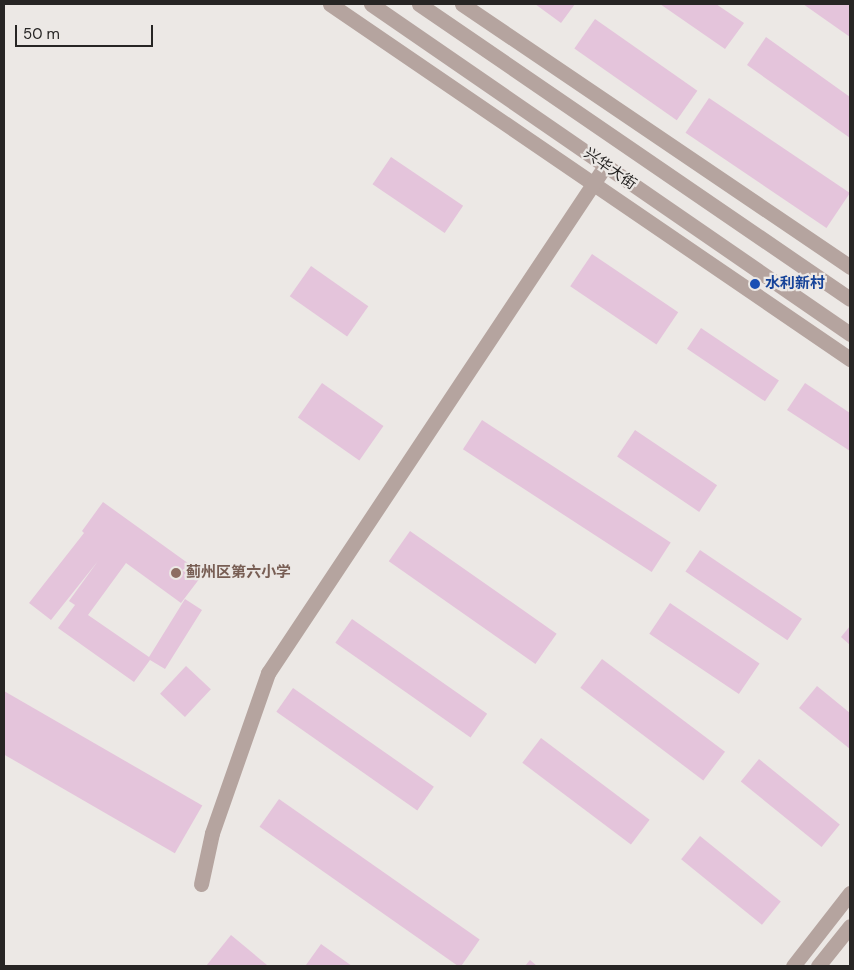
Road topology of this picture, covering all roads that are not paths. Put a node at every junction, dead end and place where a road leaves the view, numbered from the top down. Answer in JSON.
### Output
{"nodes":[{"id":1,"x":330,"y":4,"type":"edge"},
{"id":2,"x":371,"y":4,"type":"edge"},
{"id":3,"x":419,"y":4,"type":"edge"},
{"id":4,"x":462,"y":4,"type":"edge"},
{"id":5,"x":605,"y":166,"type":"junction"},
{"id":6,"x":593,"y":184,"type":"junction"},
{"id":7,"x":850,"y":267,"type":"edge"},
{"id":8,"x":850,"y":299,"type":"edge"},
{"id":9,"x":850,"y":334,"type":"edge"},
{"id":10,"x":850,"y":359,"type":"edge"},
{"id":11,"x":201,"y":884,"type":"dead end"},
{"id":12,"x":850,"y":893,"type":"edge"},
{"id":13,"x":850,"y":926,"type":"edge"},
{"id":14,"x":793,"y":966,"type":"edge"},
{"id":15,"x":818,"y":966,"type":"edge"}],
"edges":[{"from":1,"to":6,"type":"street"},
{"from":2,"to":5,"type":"street","name":"兴华大街"},
{"from":3,"to":8,"type":"street","name":"兴华大街"},
{"from":4,"to":7,"type":"street"},
{"from":5,"to":6,"type":"street"},
{"from":5,"to":9,"type":"street","name":"兴华大街"},
{"from":6,"to":10,"type":"street"},
{"from":6,"to":11,"type":"street"},
{"from":12,"to":14,"type":"street"},
{"from":13,"to":15,"type":"street"}]}
